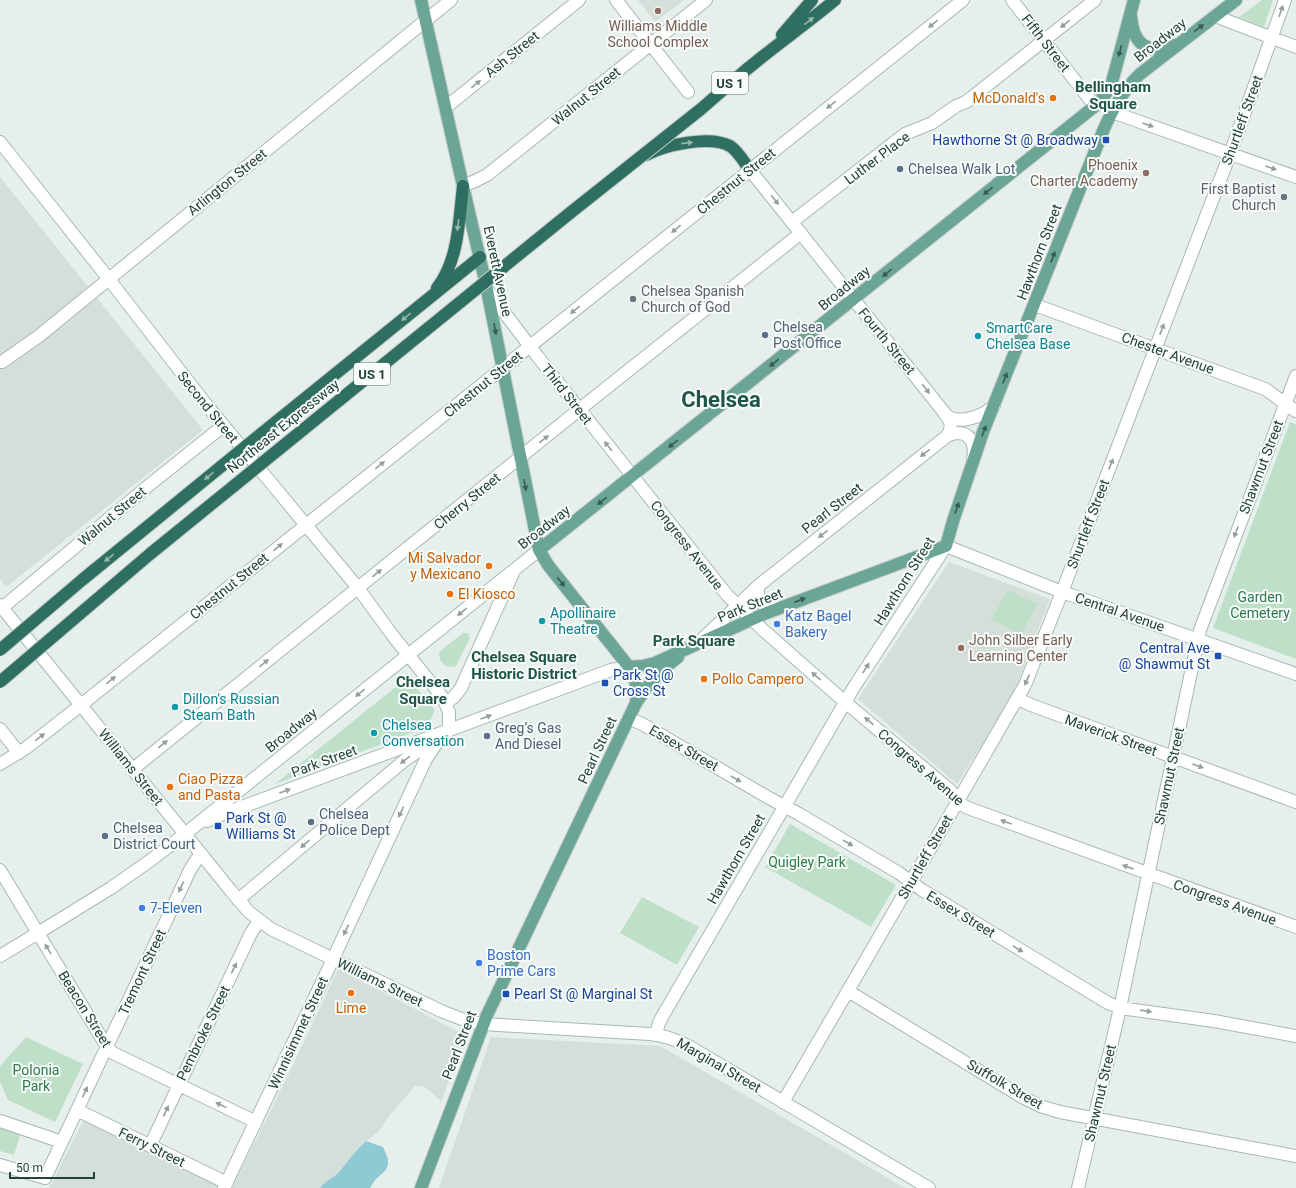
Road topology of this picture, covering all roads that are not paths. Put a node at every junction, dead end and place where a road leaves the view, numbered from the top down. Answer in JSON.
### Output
{"nodes":[{"id":1,"x":421,"y":0,"type":"edge"},
{"id":2,"x":451,"y":0,"type":"edge"},
{"id":3,"x":579,"y":0,"type":"edge"},
{"id":4,"x":616,"y":0,"type":"edge"},
{"id":5,"x":706,"y":0,"type":"edge"},
{"id":6,"x":812,"y":0,"type":"edge"},
{"id":7,"x":835,"y":0,"type":"edge"},
{"id":8,"x":963,"y":0,"type":"edge"},
{"id":9,"x":1012,"y":0,"type":"edge"},
{"id":10,"x":1095,"y":0,"type":"edge"},
{"id":11,"x":1236,"y":0,"type":"edge"},
{"id":12,"x":1285,"y":0,"type":"edge"},
{"id":13,"x":1133,"y":6,"type":"edge"},
{"id":14,"x":1215,"y":16,"type":"junction"},
{"id":15,"x":425,"y":21,"type":"junction"},
{"id":16,"x":1272,"y":38,"type":"junction"},
{"id":17,"x":1044,"y":40,"type":"junction"},
{"id":18,"x":1184,"y":40,"type":"junction"},
{"id":19,"x":651,"y":43,"type":"junction"},
{"id":20,"x":1296,"y":46,"type":"edge"},
{"id":21,"x":688,"y":92,"type":"dead end"},
{"id":22,"x":1095,"y":106,"type":"junction"},
{"id":23,"x":445,"y":108,"type":"junction"},
{"id":24,"x":1112,"y":112,"type":"junction"},
{"id":25,"x":0,"y":142,"type":"edge"},
{"id":26,"x":1230,"y":154,"type":"junction"},
{"id":27,"x":626,"y":168,"type":"junction"},
{"id":28,"x":750,"y":170,"type":"junction"},
{"id":29,"x":1296,"y":177,"type":"edge"},
{"id":30,"x":462,"y":186,"type":"junction"},
{"id":31,"x":792,"y":222,"type":"junction"},
{"id":32,"x":801,"y":233,"type":"junction"},
{"id":33,"x":480,"y":257,"type":"junction"},
{"id":34,"x":108,"y":278,"type":"junction"},
{"id":35,"x":488,"y":291,"type":"junction"},
{"id":36,"x":854,"y":299,"type":"junction"},
{"id":37,"x":1035,"y":305,"type":"junction"},
{"id":38,"x":420,"y":306,"type":"junction"},
{"id":39,"x":530,"y":346,"type":"junction"},
{"id":40,"x":1154,"y":348,"type":"junction"},
{"id":41,"x":1,"y":362,"type":"edge"},
{"id":42,"x":502,"y":368,"type":"junction"},
{"id":43,"x":1296,"y":376,"type":"edge"},
{"id":44,"x":1285,"y":404,"type":"junction"},
{"id":45,"x":994,"y":406,"type":"junction"},
{"id":46,"x":580,"y":410,"type":"junction"},
{"id":47,"x":1296,"y":411,"type":"edge"},
{"id":48,"x":945,"y":414,"type":"junction"},
{"id":49,"x":223,"y":426,"type":"junction"},
{"id":50,"x":947,"y":436,"type":"junction"},
{"id":51,"x":520,"y":458,"type":"junction"},
{"id":52,"x":973,"y":461,"type":"junction"},
{"id":53,"x":633,"y":476,"type":"junction"},
{"id":54,"x":305,"y":525,"type":"junction"},
{"id":55,"x":946,"y":546,"type":"junction"},
{"id":56,"x":539,"y":550,"type":"junction"},
{"id":57,"x":514,"y":570,"type":"junction"},
{"id":58,"x":758,"y":586,"type":"junction"},
{"id":59,"x":358,"y":588,"type":"junction"},
{"id":60,"x":1062,"y":592,"type":"junction"},
{"id":61,"x":1,"y":606,"type":"edge"},
{"id":62,"x":737,"y":606,"type":"junction"},
{"id":63,"x":777,"y":609,"type":"junction"},
{"id":64,"x":751,"y":620,"type":"junction"},
{"id":65,"x":1198,"y":640,"type":"junction"},
{"id":66,"x":696,"y":644,"type":"junction"},
{"id":67,"x":0,"y":650,"type":"edge"},
{"id":68,"x":408,"y":655,"type":"junction"},
{"id":69,"x":629,"y":667,"type":"junction"},
{"id":70,"x":1296,"y":674,"type":"edge"},
{"id":71,"x":0,"y":682,"type":"edge"},
{"id":72,"x":1018,"y":699,"type":"junction"},
{"id":73,"x":446,"y":702,"type":"junction"},
{"id":74,"x":846,"y":702,"type":"junction"},
{"id":75,"x":636,"y":703,"type":"junction"},
{"id":76,"x":81,"y":705,"type":"junction"},
{"id":77,"x":629,"y":718,"type":"junction"},
{"id":78,"x":0,"y":729,"type":"edge"},
{"id":79,"x":449,"y":730,"type":"junction"},
{"id":80,"x":19,"y":752,"type":"junction"},
{"id":81,"x":1173,"y":757,"type":"junction"},
{"id":82,"x":0,"y":764,"type":"edge"},
{"id":83,"x":133,"y":769,"type":"junction"},
{"id":84,"x":253,"y":780,"type":"junction"},
{"id":85,"x":266,"y":798,"type":"junction"},
{"id":86,"x":958,"y":801,"type":"junction"},
{"id":87,"x":1296,"y":802,"type":"edge"},
{"id":88,"x":785,"y":806,"type":"junction"},
{"id":89,"x":185,"y":834,"type":"junction"},
{"id":90,"x":202,"y":855,"type":"junction"},
{"id":91,"x":0,"y":870,"type":"edge"},
{"id":92,"x":1148,"y":874,"type":"junction"},
{"id":93,"x":910,"y":882,"type":"junction"},
{"id":94,"x":238,"y":900,"type":"junction"},
{"id":95,"x":259,"y":921,"type":"junction"},
{"id":96,"x":1296,"y":928,"type":"edge"},
{"id":97,"x":38,"y":932,"type":"junction"},
{"id":98,"x":0,"y":956,"type":"edge"},
{"id":99,"x":333,"y":959,"type":"junction"},
{"id":100,"x":848,"y":991,"type":"junction"},
{"id":101,"x":1120,"y":1008,"type":"junction"},
{"id":102,"x":483,"y":1024,"type":"junction"},
{"id":103,"x":656,"y":1034,"type":"junction"},
{"id":104,"x":1296,"y":1036,"type":"edge"},
{"id":105,"x":107,"y":1047,"type":"junction"},
{"id":106,"x":179,"y":1084,"type":"junction"},
{"id":107,"x":782,"y":1102,"type":"junction"},
{"id":108,"x":77,"y":1110,"type":"junction"},
{"id":109,"x":1094,"y":1118,"type":"junction"},
{"id":110,"x":0,"y":1121,"type":"edge"},
{"id":111,"x":256,"y":1122,"type":"junction"},
{"id":112,"x":62,"y":1142,"type":"junction"},
{"id":113,"x":150,"y":1146,"type":"junction"},
{"id":114,"x":1296,"y":1156,"type":"edge"},
{"id":115,"x":0,"y":1165,"type":"edge"},
{"id":116,"x":226,"y":1185,"type":"edge"},
{"id":117,"x":421,"y":1188,"type":"edge"},
{"id":118,"x":929,"y":1188,"type":"edge"},
{"id":119,"x":1078,"y":1188,"type":"edge"}],
"edges":[{"from":1,"to":15,"type":"main road","name":"Everett Avenue"},
{"from":2,"to":15,"type":"street","name":"Arlington Street"},
{"from":23,"to":3,"type":"street","name":"Ash Street","one_way":true},
{"from":4,"to":19,"type":"street"},
{"from":5,"to":19,"type":"street","name":"Walnut Street"},
{"from":6,"to":71,"type":"highway","name":"Northeast Expressway","number":"US 1","bridge":true},
{"from":27,"to":7,"type":"highway","name":"Northeast Expressway","number":"US 1","one_way":true,"bridge":true},
{"from":8,"to":28,"type":"street","name":"Chestnut Street","one_way":true},
{"from":9,"to":17,"type":"street","name":"Fifth Street"},
{"from":10,"to":17,"type":"street","one_way":true},
{"from":11,"to":14,"type":"main road","name":"Broadway"},
{"from":16,"to":12,"type":"street","name":"Shurtleff Street","one_way":true},
{"from":13,"to":18,"type":"main road"},
{"from":13,"to":22,"type":"main road","name":"Broadway","one_way":true},
{"from":14,"to":16,"type":"street"},
{"from":18,"to":14,"type":"main road","name":"Broadway","one_way":true},
{"from":15,"to":23,"type":"main road","name":"Everett Avenue"},
{"from":15,"to":34,"type":"street","name":"Arlington Street"},
{"from":16,"to":20,"type":"street"},
{"from":16,"to":26,"type":"street","name":"Shurtleff Street"},
{"from":17,"to":22,"type":"street","name":"Fifth Street"},
{"from":17,"to":31,"type":"street","name":"Luther Place"},
{"from":18,"to":24,"type":"main road","name":"Broadway"},
{"from":19,"to":21,"type":"street"},
{"from":19,"to":30,"type":"street","name":"Walnut Street"},
{"from":22,"to":36,"type":"main road","name":"Broadway","one_way":true},
{"from":23,"to":30,"type":"main road","name":"Everett Avenue"},
{"from":24,"to":26,"type":"street","one_way":true},
{"from":37,"to":24,"type":"main road","name":"Hawthorn Street","one_way":true},
{"from":25,"to":34,"type":"street","name":"Second Street"},
{"from":26,"to":29,"type":"street","one_way":true},
{"from":40,"to":26,"type":"street","name":"Shurtleff Street","one_way":true},
{"from":27,"to":28,"type":"highway","one_way":true},
{"from":27,"to":71,"type":"highway","name":"Northeast Expressway","number":"US 1","bridge":true},
{"from":28,"to":31,"type":"street","name":"Fourth Street","one_way":true},
{"from":28,"to":39,"type":"street","name":"Chestnut Street","one_way":true},
{"from":30,"to":33,"type":"main road","name":"Everett Avenue"},
{"from":30,"to":38,"type":"highway","one_way":true},
{"from":31,"to":32,"type":"street","name":"Fourth Street"},
{"from":32,"to":36,"type":"street","name":"Fourth Street"},
{"from":32,"to":46,"type":"street","name":"Cherry Street"},
{"from":33,"to":35,"type":"main road","name":"Everett Avenue"},
{"from":33,"to":38,"type":"highway"},
{"from":34,"to":41,"type":"street","name":"Arlington Street"},
{"from":34,"to":49,"type":"street","name":"Second Street"},
{"from":35,"to":39,"type":"street","name":"Third Street"},
{"from":35,"to":42,"type":"main road","name":"Everett Avenue","one_way":true},
{"from":36,"to":48,"type":"street","name":"Fourth Street","one_way":true},
{"from":36,"to":53,"type":"main road","name":"Broadway","one_way":true},
{"from":37,"to":40,"type":"street","name":"Chester Avenue"},
{"from":45,"to":37,"type":"main road","name":"Hawthorn Street","one_way":true},
{"from":38,"to":67,"type":"highway","one_way":true,"bridge":true},
{"from":39,"to":42,"type":"street","name":"Chestnut Street"},
{"from":39,"to":46,"type":"street","name":"Third Street"},
{"from":40,"to":44,"type":"street","name":"Chester Avenue"},
{"from":60,"to":40,"type":"street","name":"Shurtleff Street","one_way":true},
{"from":42,"to":51,"type":"main road","name":"Everett Avenue"},
{"from":54,"to":42,"type":"street","name":"Chestnut Street","one_way":true},
{"from":43,"to":44,"type":"street","name":"Shawmut Street"},
{"from":44,"to":47,"type":"street","name":"Chester Avenue"},
{"from":44,"to":65,"type":"street","name":"Shawmut Street","one_way":true},
{"from":45,"to":48,"type":"street"},
{"from":52,"to":45,"type":"main road","name":"Hawthorn Street","one_way":true},
{"from":51,"to":46,"type":"street","name":"Cherry Street","one_way":true},
{"from":53,"to":46,"type":"street","name":"Third Street","one_way":true},
{"from":48,"to":50,"type":"street"},
{"from":49,"to":54,"type":"street","name":"Second Street"},
{"from":49,"to":61,"type":"street","name":"Walnut Street"},
{"from":50,"to":52,"type":"street"},
{"from":50,"to":58,"type":"street","name":"Pearl Street","one_way":true},
{"from":51,"to":56,"type":"main road","name":"Everett Avenue","one_way":true},
{"from":59,"to":51,"type":"street","name":"Cherry Street","one_way":true},
{"from":55,"to":52,"type":"main road","name":"Hawthorn Street","one_way":true},
{"from":53,"to":56,"type":"main road","name":"Broadway","one_way":true},
{"from":53,"to":62,"type":"street","name":"Congress Avenue"},
{"from":54,"to":59,"type":"street","name":"Second Street"},
{"from":76,"to":54,"type":"street","name":"Chestnut Street","one_way":true},
{"from":55,"to":60,"type":"street","name":"Central Avenue"},
{"from":63,"to":55,"type":"main road","name":"Park Street","one_way":true},
{"from":74,"to":55,"type":"street","name":"Hawthorn Street","one_way":true},
{"from":56,"to":57,"type":"street","name":"Broadway"},
{"from":56,"to":69,"type":"main road","one_way":true},
{"from":57,"to":68,"type":"street","name":"Broadway","one_way":true},
{"from":57,"to":73,"type":"street"},
{"from":58,"to":62,"type":"street","name":"Pearl Street"},
{"from":58,"to":63,"type":"street"},
{"from":59,"to":68,"type":"street","name":"Second Street"},
{"from":83,"to":59,"type":"street","name":"Cherry Street","one_way":true},
{"from":60,"to":65,"type":"street","name":"Central Avenue"},
{"from":60,"to":72,"type":"street","name":"Shurtleff Street","one_way":true},
{"from":61,"to":76,"type":"street","name":"Williams Street"},
{"from":62,"to":64,"type":"street","name":"Congress Avenue"},
{"from":62,"to":66,"type":"street","name":"Pearl Street"},
{"from":63,"to":64,"type":"main road","name":"Park Street"},
{"from":64,"to":66,"type":"main road","name":"Park Street"},
{"from":74,"to":64,"type":"street","name":"Congress Avenue","one_way":true},
{"from":65,"to":70,"type":"street","name":"Central Avenue"},
{"from":65,"to":81,"type":"street","name":"Shawmut Street"},
{"from":66,"to":69,"type":"main road","name":"Park Street"},
{"from":66,"to":75,"type":"main road","name":"Pearl Street"},
{"from":68,"to":73,"type":"street","name":"Second Street"},
{"from":68,"to":84,"type":"street","name":"Broadway","one_way":true},
{"from":69,"to":75,"type":"main road"},
{"from":79,"to":69,"type":"street","name":"Park Street","one_way":true},
{"from":72,"to":81,"type":"street","name":"Maverick Street"},
{"from":72,"to":86,"type":"street","name":"Shurtleff Street"},
{"from":73,"to":79,"type":"street","name":"Second Street"},
{"from":86,"to":74,"type":"street","name":"Congress Avenue","one_way":true},
{"from":74,"to":88,"type":"street","name":"Hawthorn Street"},
{"from":75,"to":77,"type":"main road","name":"Pearl Street"},
{"from":80,"to":76,"type":"street","name":"Chestnut Street","one_way":true},
{"from":76,"to":83,"type":"street","name":"Williams Street"},
{"from":77,"to":88,"type":"street","name":"Essex Street","one_way":true},
{"from":77,"to":102,"type":"main road","name":"Pearl Street"},
{"from":78,"to":80,"type":"street"},
{"from":85,"to":79,"type":"street","name":"Park Street","one_way":true},
{"from":79,"to":94,"type":"street","one_way":true},
{"from":79,"to":99,"type":"street","name":"Winnisimmet Street","one_way":true},
{"from":80,"to":82,"type":"street","name":"Chestnut Street"},
{"from":81,"to":87,"type":"street","name":"Maverick Street","one_way":true},
{"from":81,"to":92,"type":"street","name":"Shawmut Street"},
{"from":83,"to":89,"type":"street","name":"Williams Street"},
{"from":84,"to":85,"type":"street"},
{"from":84,"to":89,"type":"street","name":"Broadway"},
{"from":85,"to":89,"type":"street","name":"Park Street"},
{"from":92,"to":86,"type":"street","name":"Congress Avenue","one_way":true},
{"from":86,"to":93,"type":"street","name":"Shurtleff Street"},
{"from":88,"to":93,"type":"street","name":"Essex Street","one_way":true},
{"from":88,"to":103,"type":"street","name":"Hawthorn Street"},
{"from":89,"to":90,"type":"street","name":"Williams Street"},
{"from":89,"to":97,"type":"street","name":"Broadway"},
{"from":90,"to":94,"type":"street","name":"Williams Street"},
{"from":90,"to":105,"type":"street","name":"Tremont Street","one_way":true},
{"from":91,"to":97,"type":"street","name":"Beacon Street"},
{"from":92,"to":96,"type":"street","name":"Congress Avenue"},
{"from":92,"to":101,"type":"street","name":"Shawmut Street"},
{"from":93,"to":100,"type":"street","name":"Shurtleff Street"},
{"from":93,"to":101,"type":"street","name":"Essex Street","one_way":true},
{"from":94,"to":95,"type":"street","name":"Williams Street"},
{"from":95,"to":99,"type":"street","name":"Williams Street"},
{"from":106,"to":95,"type":"street","name":"Pembroke Street","one_way":true},
{"from":97,"to":98,"type":"street","name":"Broadway"},
{"from":105,"to":97,"type":"street","name":"Beacon Street","one_way":true},
{"from":99,"to":102,"type":"street","name":"Williams Street"},
{"from":99,"to":111,"type":"street","name":"Winnisimmet Street"},
{"from":100,"to":107,"type":"street","name":"Shurtleff Street"},
{"from":100,"to":109,"type":"street","name":"Suffolk Street"},
{"from":101,"to":104,"type":"street","name":"Essex Street","one_way":true},
{"from":101,"to":109,"type":"street","name":"Shawmut Street"},
{"from":102,"to":103,"type":"street","name":"Marginal Street"},
{"from":102,"to":117,"type":"main road","name":"Pearl Street"},
{"from":103,"to":107,"type":"street","name":"Marginal Street"},
{"from":105,"to":106,"type":"street","name":"Beacon Street"},
{"from":108,"to":105,"type":"street","name":"Tremont Street","one_way":true},
{"from":111,"to":106,"type":"street","name":"Beacon Street","one_way":true},
{"from":113,"to":106,"type":"street","name":"Pembroke Street","one_way":true},
{"from":107,"to":118,"type":"street","name":"Marginal Street"},
{"from":108,"to":112,"type":"street","name":"Tremont Street"},
{"from":108,"to":113,"type":"street","name":"Ferry Street"},
{"from":109,"to":114,"type":"street","name":"Suffolk Street"},
{"from":109,"to":119,"type":"street","name":"Shawmut Street"},
{"from":110,"to":112,"type":"street"},
{"from":111,"to":116,"type":"street","name":"Winnisimmet Street"},
{"from":112,"to":115,"type":"street","name":"Tremont Street"},
{"from":113,"to":116,"type":"street","name":"Ferry Street"}]}
